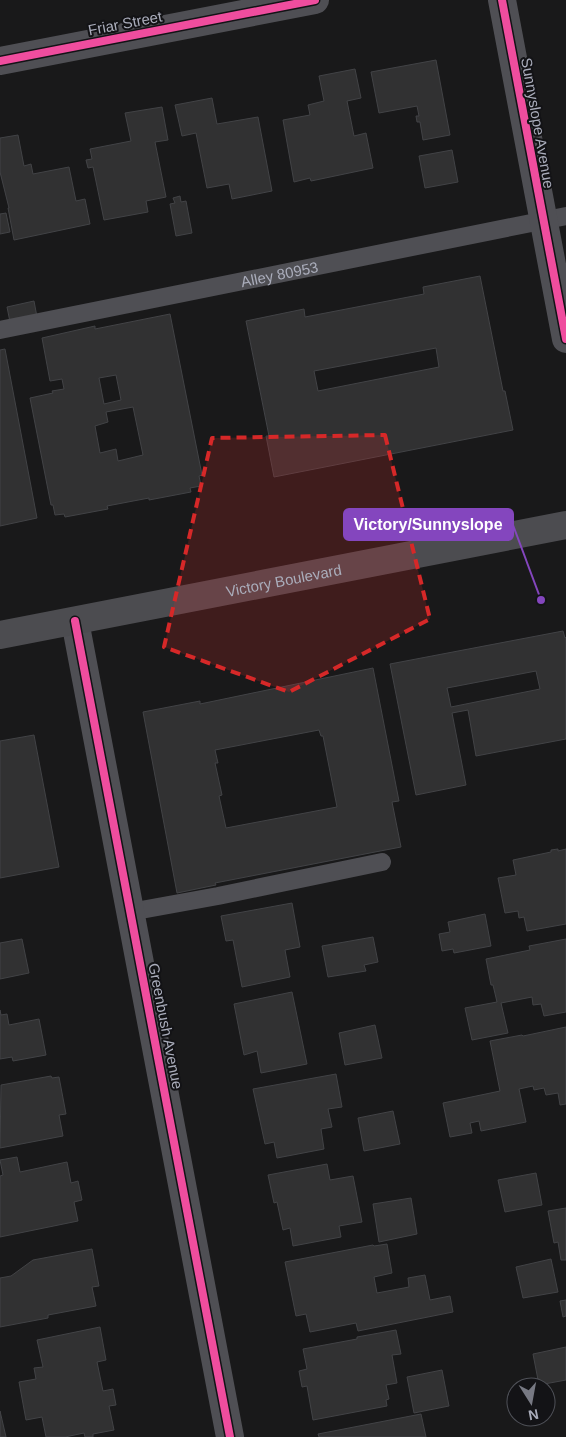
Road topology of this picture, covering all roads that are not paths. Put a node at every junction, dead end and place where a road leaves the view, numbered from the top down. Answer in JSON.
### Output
{"nodes":[{"id":1,"x":314,"y":0,"type":"edge"},
{"id":2,"x":502,"y":0,"type":"edge"},
{"id":3,"x":0,"y":61,"type":"edge"},
{"id":4,"x":554,"y":219,"type":"edge"},
{"id":5,"x":8,"y":328,"type":"edge"},
{"id":6,"x":566,"y":340,"type":"edge"},
{"id":7,"x":566,"y":525,"type":"edge"},
{"id":8,"x":75,"y":621,"type":"junction"},
{"id":9,"x":0,"y":635,"type":"edge"},
{"id":10,"x":382,"y":862,"type":"dead end"},
{"id":11,"x":130,"y":912,"type":"junction"},
{"id":12,"x":230,"y":1437,"type":"edge"}],
"edges":[{"from":1,"to":3,"type":"street","name":"Friar Street"},
{"from":2,"to":4,"type":"street","name":"Sunnyslope Avenue"},
{"from":4,"to":5,"type":"lane","name":"Alley 80953"},
{"from":4,"to":6,"type":"street","name":"Sunnyslope Avenue"},
{"from":7,"to":8,"type":"main road","name":"Victory Boulevard"},
{"from":8,"to":9,"type":"main road","name":"Victory Boulevard"},
{"from":8,"to":11,"type":"street","name":"Greenbush Avenue"},
{"from":10,"to":11,"type":"lane"},
{"from":11,"to":12,"type":"street","name":"Greenbush Avenue"}]}
